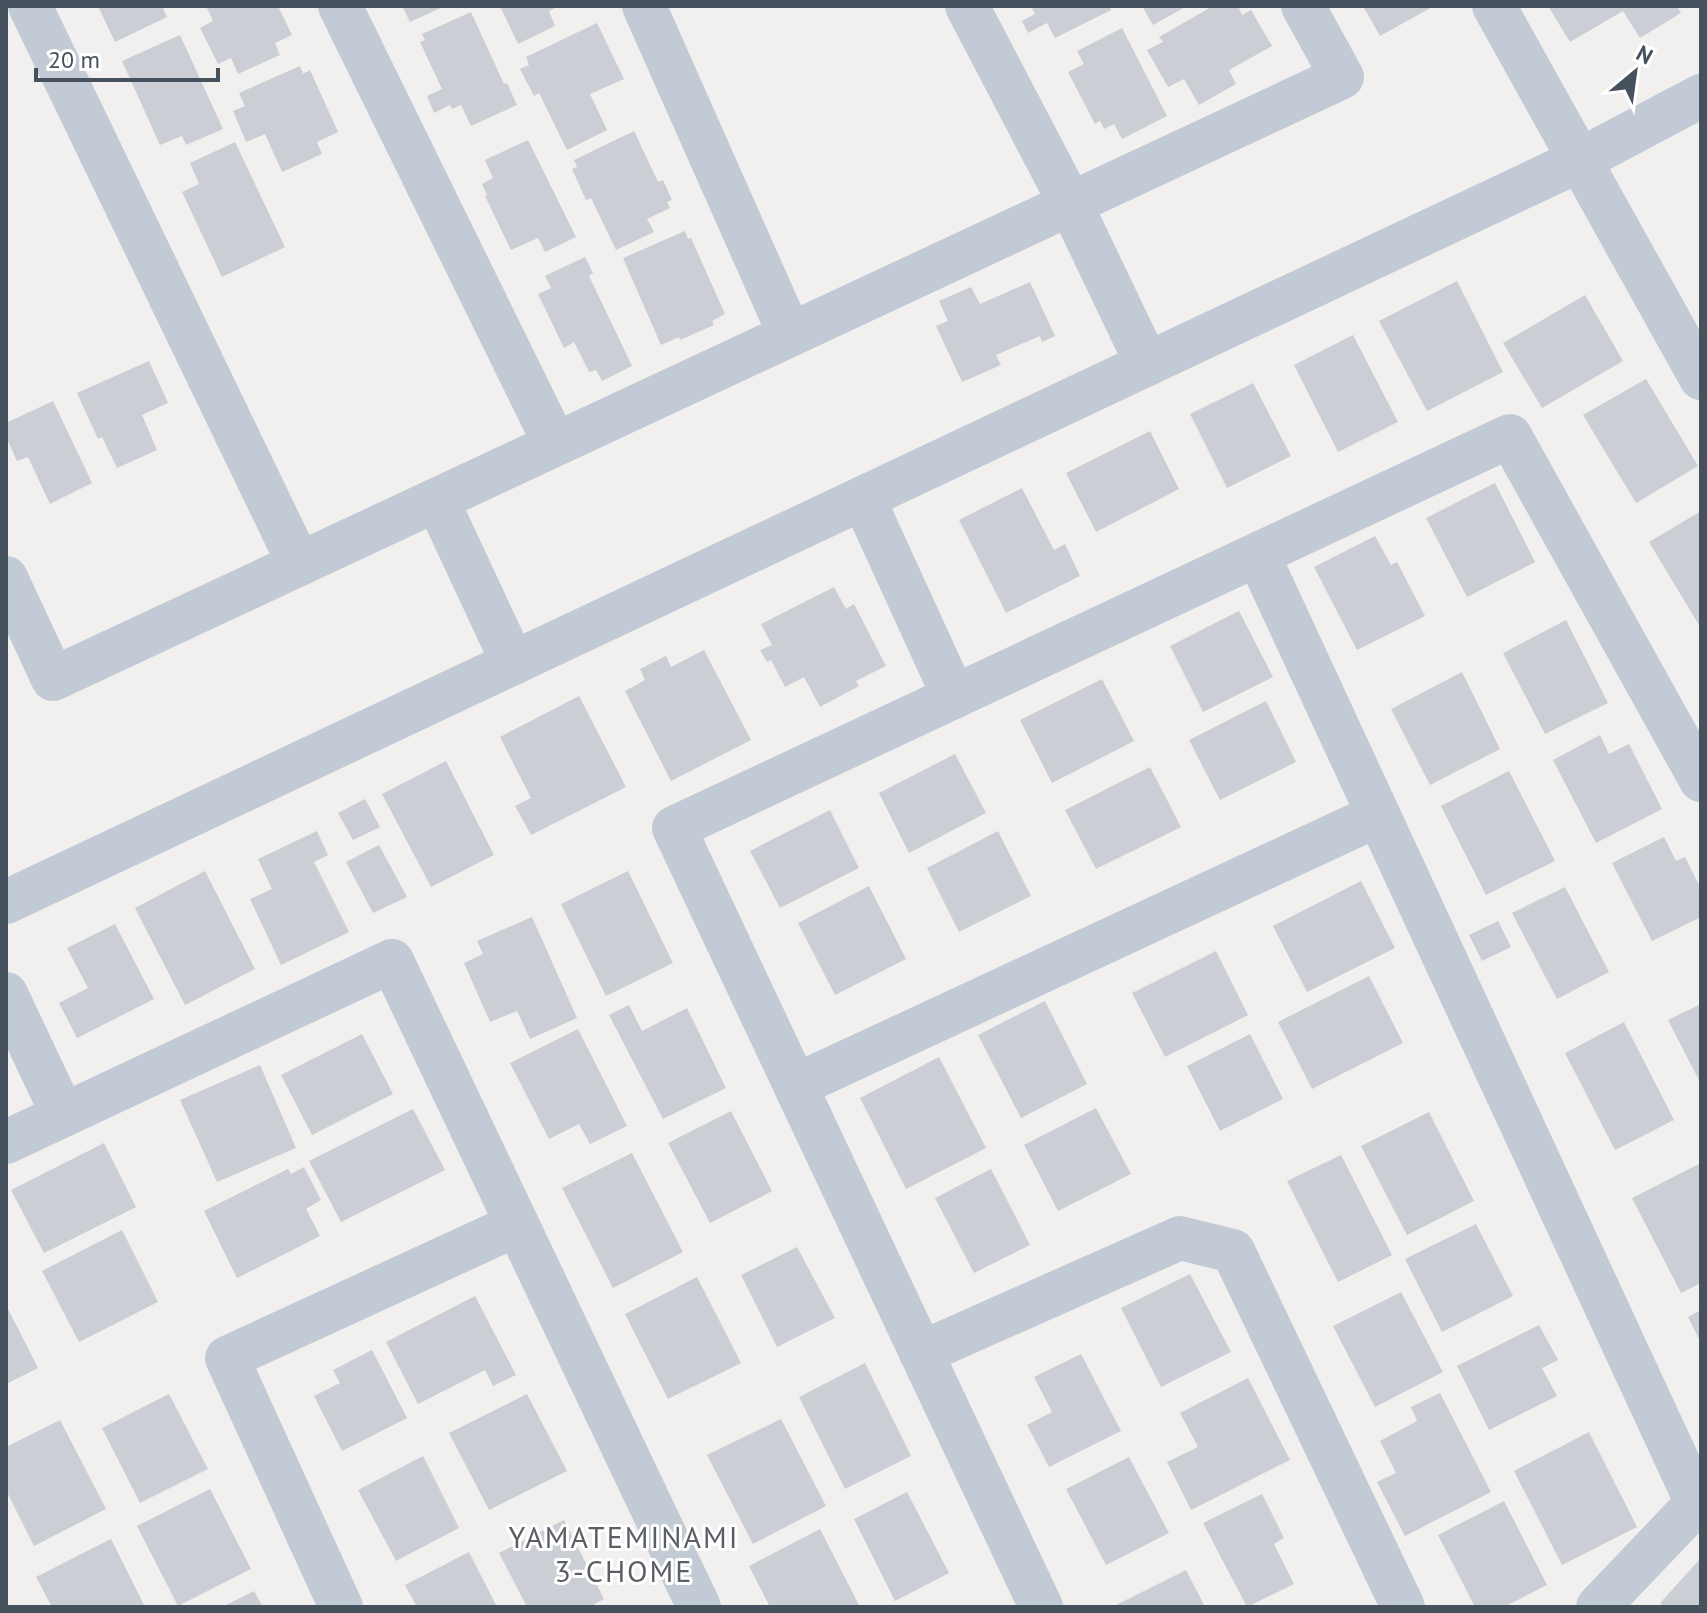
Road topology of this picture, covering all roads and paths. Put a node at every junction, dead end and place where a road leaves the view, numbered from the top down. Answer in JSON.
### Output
{"nodes":[{"id":1,"x":30,"y":6,"type":"edge"},
{"id":2,"x":340,"y":6,"type":"edge"},
{"id":3,"x":644,"y":6,"type":"edge"},
{"id":4,"x":967,"y":6,"type":"edge"},
{"id":5,"x":1303,"y":6,"type":"edge"},
{"id":6,"x":1494,"y":6,"type":"edge"},
{"id":7,"x":1701,"y":96,"type":"edge"},
{"id":8,"x":1580,"y":160,"type":"junction"},
{"id":9,"x":1070,"y":203,"type":"junction"},
{"id":10,"x":790,"y":335,"type":"junction"},
{"id":11,"x":1147,"y":364,"type":"junction"},
{"id":12,"x":1701,"y":378,"type":"edge"},
{"id":13,"x":555,"y":444,"type":"junction"},
{"id":14,"x":863,"y":498,"type":"junction"},
{"id":15,"x":437,"y":500,"type":"junction"},
{"id":16,"x":1258,"y":555,"type":"junction"},
{"id":17,"x":299,"y":564,"type":"junction"},
{"id":18,"x":6,"y":578,"type":"edge"},
{"id":19,"x":513,"y":663,"type":"junction"},
{"id":20,"x":954,"y":697,"type":"junction"},
{"id":21,"x":1701,"y":780,"type":"edge"},
{"id":22,"x":1378,"y":815,"type":"junction"},
{"id":23,"x":6,"y":902,"type":"edge"},
{"id":24,"x":6,"y":994,"type":"edge"},
{"id":25,"x":797,"y":1085,"type":"junction"},
{"id":26,"x":63,"y":1115,"type":"junction"},
{"id":27,"x":6,"y":1142,"type":"edge"},
{"id":28,"x":516,"y":1225,"type":"junction"},
{"id":29,"x":921,"y":1353,"type":"junction"},
{"id":30,"x":341,"y":1607,"type":"edge"},
{"id":31,"x":699,"y":1607,"type":"edge"},
{"id":32,"x":1041,"y":1607,"type":"edge"},
{"id":33,"x":1403,"y":1607,"type":"edge"},
{"id":34,"x":1598,"y":1607,"type":"edge"}],
"edges":[{"from":1,"to":17,"type":"street"},
{"from":2,"to":13,"type":"street"},
{"from":3,"to":10,"type":"street"},
{"from":4,"to":9,"type":"street"},
{"from":5,"to":9,"type":"street"},
{"from":6,"to":8,"type":"street"},
{"from":7,"to":8,"type":"street"},
{"from":8,"to":11,"type":"street"},
{"from":8,"to":12,"type":"street"},
{"from":9,"to":10,"type":"street"},
{"from":9,"to":11,"type":"street"},
{"from":10,"to":13,"type":"street"},
{"from":11,"to":14,"type":"street"},
{"from":13,"to":15,"type":"street"},
{"from":14,"to":19,"type":"street"},
{"from":14,"to":20,"type":"street"},
{"from":15,"to":17,"type":"street"},
{"from":15,"to":19,"type":"street"},
{"from":16,"to":20,"type":"street"},
{"from":16,"to":21,"type":"street"},
{"from":16,"to":22,"type":"street"},
{"from":17,"to":18,"type":"street"},
{"from":19,"to":23,"type":"street"},
{"from":20,"to":25,"type":"street"},
{"from":22,"to":25,"type":"street"},
{"from":22,"to":34,"type":"street"},
{"from":24,"to":26,"type":"street"},
{"from":25,"to":29,"type":"street"},
{"from":26,"to":27,"type":"street"},
{"from":26,"to":28,"type":"street"},
{"from":28,"to":30,"type":"street"},
{"from":28,"to":31,"type":"street"},
{"from":29,"to":32,"type":"street"},
{"from":29,"to":33,"type":"street"}]}
